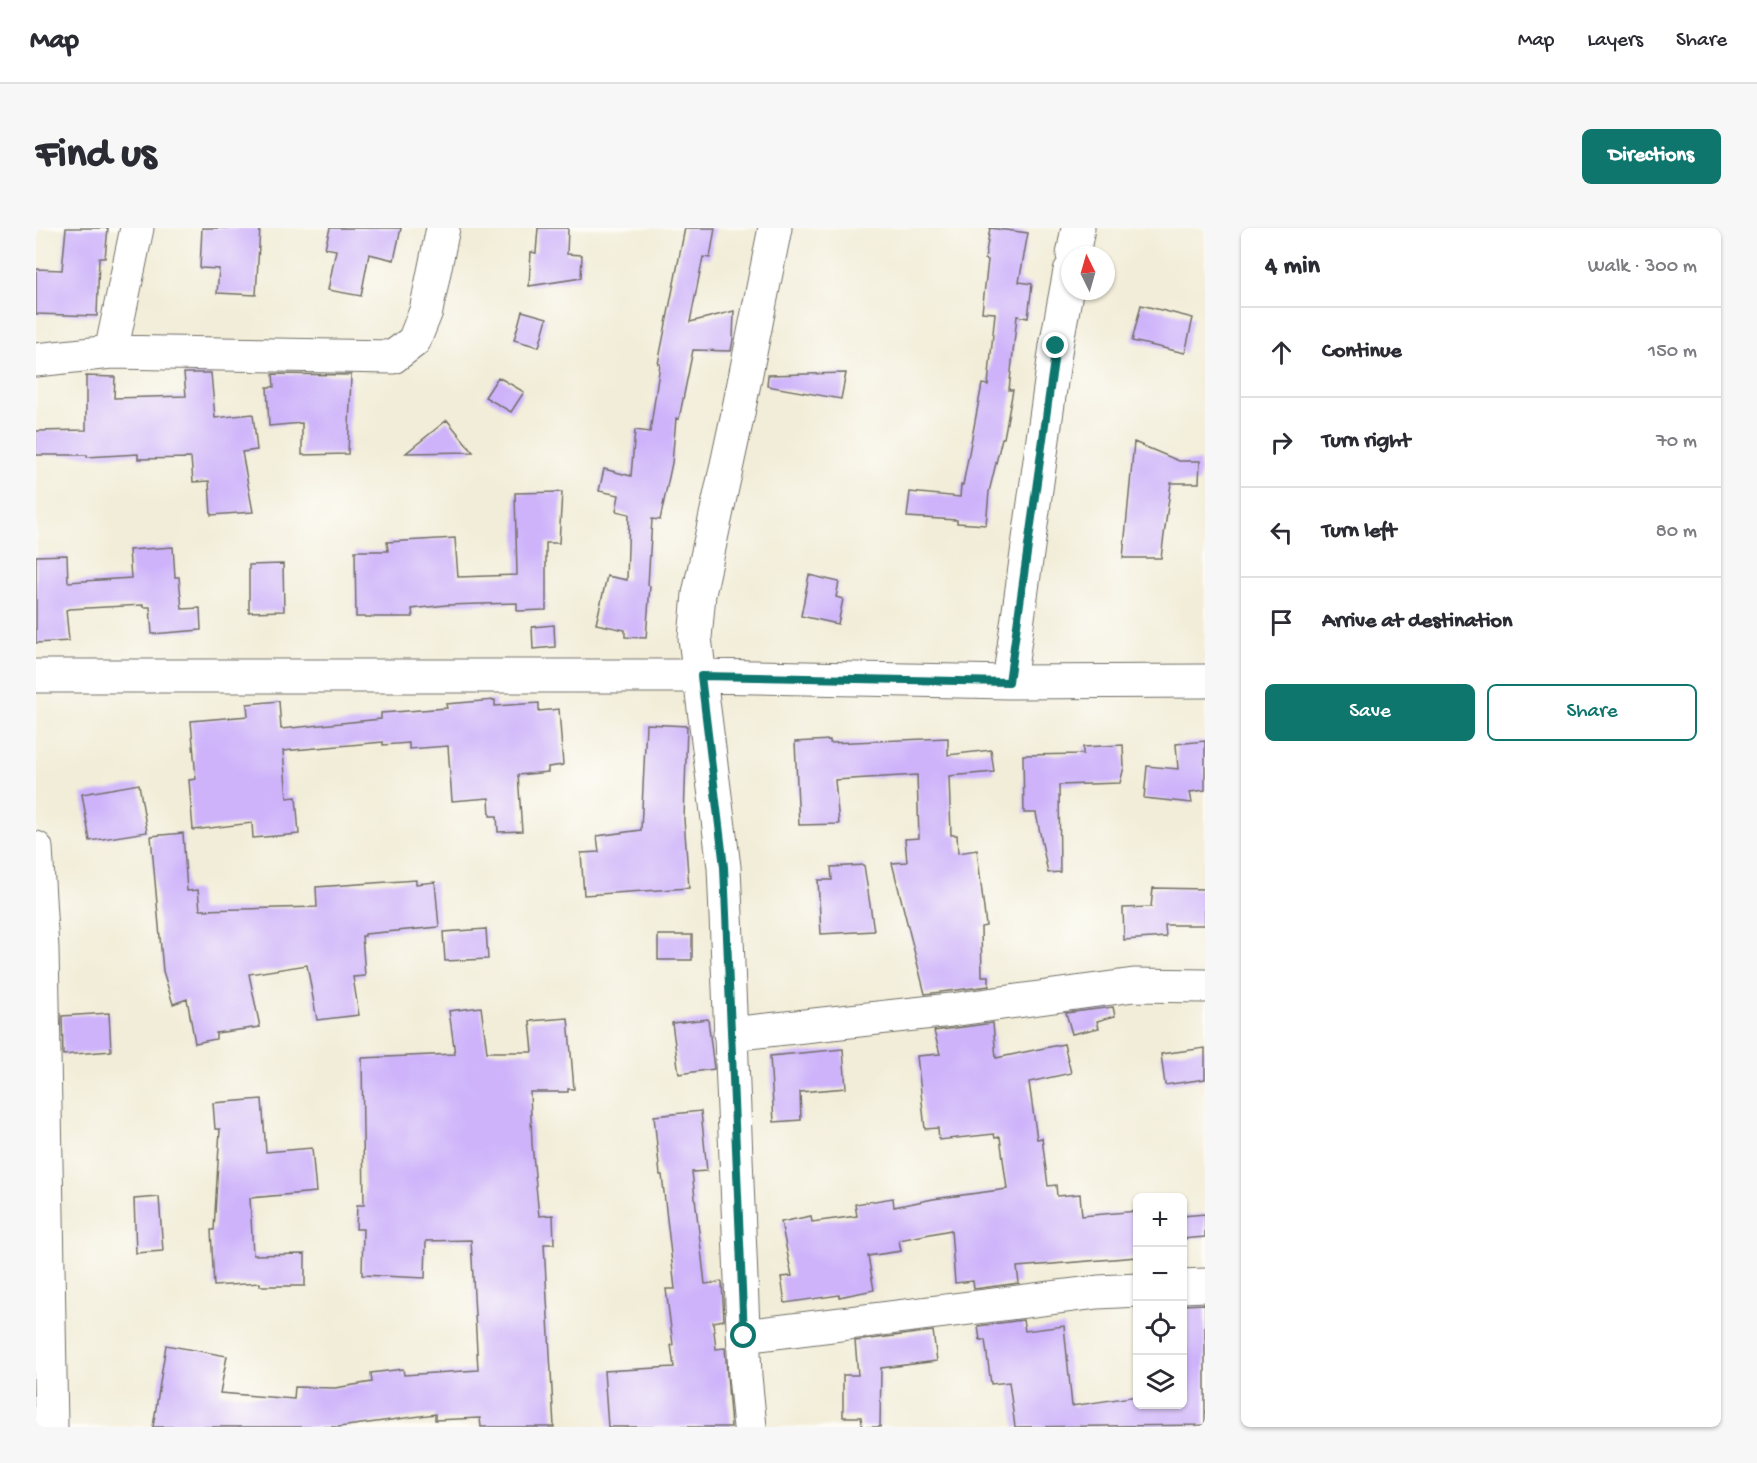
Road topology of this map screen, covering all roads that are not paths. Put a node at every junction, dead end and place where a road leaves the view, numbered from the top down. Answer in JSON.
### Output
{"nodes":[{"id":1,"x":137,"y":228,"type":"edge"},
{"id":2,"x":443,"y":228,"type":"edge"},
{"id":3,"x":775,"y":228,"type":"edge"},
{"id":4,"x":1078,"y":228,"type":"edge"},
{"id":5,"x":1075,"y":246,"type":"edge"},
{"id":6,"x":1064,"y":300,"type":"edge"},
{"id":7,"x":111,"y":352,"type":"junction"},
{"id":8,"x":36,"y":360,"type":"edge"},
{"id":9,"x":36,"y":676,"type":"edge"},
{"id":10,"x":701,"y":676,"type":"junction"},
{"id":11,"x":1205,"y":681,"type":"edge"},
{"id":12,"x":1009,"y":682,"type":"junction"},
{"id":13,"x":36,"y":848,"type":"edge"},
{"id":14,"x":1205,"y":986,"type":"edge"},
{"id":15,"x":730,"y":1034,"type":"junction"},
{"id":16,"x":1205,"y":1285,"type":"edge"},
{"id":17,"x":1187,"y":1286,"type":"edge"},
{"id":18,"x":1133,"y":1290,"type":"edge"},
{"id":19,"x":744,"y":1336,"type":"junction"},
{"id":20,"x":51,"y":1427,"type":"edge"},
{"id":21,"x":750,"y":1427,"type":"edge"}],
"edges":[{"from":1,"to":7,"type":"street"},
{"from":2,"to":7,"type":"street"},
{"from":3,"to":10,"type":"street"},
{"from":4,"to":5,"type":"street"},
{"from":6,"to":12,"type":"street"},
{"from":7,"to":8,"type":"street"},
{"from":9,"to":10,"type":"street"},
{"from":10,"to":12,"type":"street"},
{"from":10,"to":15,"type":"street"},
{"from":11,"to":12,"type":"street"},
{"from":13,"to":20,"type":"street"},
{"from":14,"to":15,"type":"street"},
{"from":15,"to":19,"type":"street"},
{"from":16,"to":17,"type":"street"},
{"from":18,"to":19,"type":"street"},
{"from":19,"to":21,"type":"street"}]}
